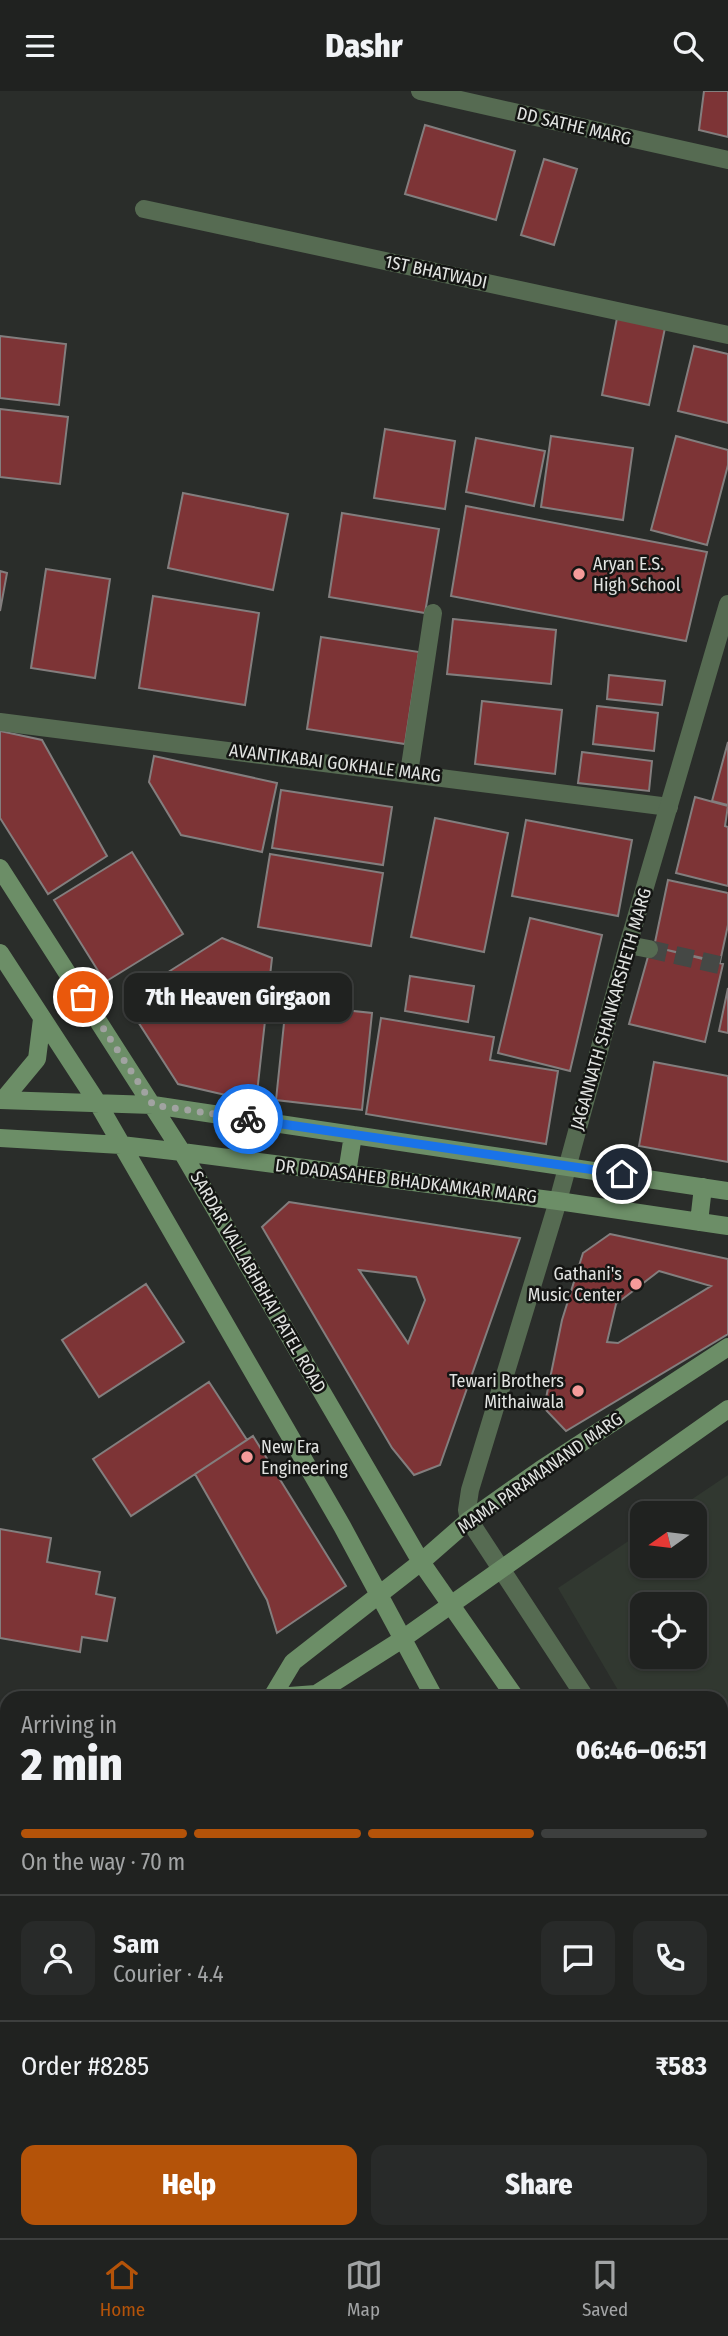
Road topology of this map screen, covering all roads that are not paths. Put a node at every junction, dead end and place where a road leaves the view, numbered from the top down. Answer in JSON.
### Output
{"nodes":[{"id":1,"x":420,"y":91,"type":"edge"},
{"id":2,"x":728,"y":160,"type":"edge"},
{"id":3,"x":144,"y":209,"type":"dead end"},
{"id":4,"x":728,"y":335,"type":"edge"},
{"id":5,"x":728,"y":604,"type":"edge"},
{"id":6,"x":433,"y":613,"type":"dead end"},
{"id":7,"x":0,"y":722,"type":"edge"},
{"id":8,"x":409,"y":773,"type":"junction"},
{"id":9,"x":669,"y":807,"type":"junction"},
{"id":10,"x":0,"y":868,"type":"edge"},
{"id":11,"x":628,"y":945,"type":"junction"},
{"id":12,"x":649,"y":949,"type":"tunnel mouth"},
{"id":13,"x":0,"y":953,"type":"edge"},
{"id":14,"x":42,"y":1019,"type":"junction"},
{"id":15,"x":1,"y":1100,"type":"edge"},
{"id":16,"x":97,"y":1102,"type":"junction"},
{"id":17,"x":153,"y":1105,"type":"junction"},
{"id":18,"x":353,"y":1135,"type":"junction"},
{"id":19,"x":0,"y":1138,"type":"edge"},
{"id":20,"x":121,"y":1145,"type":"junction"},
{"id":21,"x":182,"y":1152,"type":"junction"},
{"id":22,"x":568,"y":1166,"type":"junction"},
{"id":23,"x":347,"y":1174,"type":"junction"},
{"id":24,"x":703,"y":1187,"type":"junction"},
{"id":25,"x":728,"y":1191,"type":"edge"},
{"id":26,"x":558,"y":1201,"type":"junction"},
{"id":27,"x":699,"y":1222,"type":"junction"},
{"id":28,"x":728,"y":1226,"type":"edge"},
{"id":29,"x":728,"y":1347,"type":"edge"},
{"id":30,"x":728,"y":1409,"type":"edge"},
{"id":31,"x":469,"y":1520,"type":"junction"},
{"id":32,"x":421,"y":1562,"type":"junction"},
{"id":33,"x":500,"y":1568,"type":"junction"},
{"id":34,"x":379,"y":1594,"type":"junction"},
{"id":35,"x":452,"y":1605,"type":"junction"},
{"id":36,"x":401,"y":1640,"type":"junction"},
{"id":37,"x":277,"y":1691,"type":"edge"},
{"id":38,"x":321,"y":1691,"type":"edge"},
{"id":39,"x":431,"y":1691,"type":"edge"},
{"id":40,"x":511,"y":1691,"type":"edge"},
{"id":41,"x":581,"y":1691,"type":"edge"}],
"edges":[{"from":1,"to":2,"type":"street","name":"DD SATHE MARG"},
{"from":3,"to":4,"type":"street","name":"1ST BHATWADI"},
{"from":5,"to":9,"type":"street","name":"JAGANNATH SHANKARSHETH MARG"},
{"from":6,"to":8,"type":"street"},
{"from":7,"to":8,"type":"street","name":"AVANTIKABAI GOKHALE MARG"},
{"from":8,"to":9,"type":"street","name":"AVANTIKABAI GOKHALE MARG"},
{"from":9,"to":11,"type":"street","name":"JAGANNATH SHANKARSHETH MARG"},
{"from":10,"to":17,"type":"main road","name":"SARDAR VALLABHBHAI PATEL ROAD"},
{"from":11,"to":12,"type":"street"},
{"from":11,"to":22,"type":"street","name":"JAGANNATH SHANKARSHETH MARG"},
{"from":13,"to":14,"type":"main road"},
{"from":14,"to":15,"type":"main road"},
{"from":14,"to":16,"type":"main road"},
{"from":15,"to":16,"type":"main road","name":"DR DADASAHEB BHADKAMKAR MARG"},
{"from":16,"to":17,"type":"main road","name":"DR DADASAHEB BHADKAMKAR MARG"},
{"from":16,"to":20,"type":"main road"},
{"from":17,"to":18,"type":"main road","name":"DR DADASAHEB BHADKAMKAR MARG"},
{"from":17,"to":21,"type":"main road","name":"SARDAR VALLABHBHAI PATEL ROAD"},
{"from":18,"to":22,"type":"main road","name":"DR DADASAHEB BHADKAMKAR MARG"},
{"from":18,"to":23,"type":"main road"},
{"from":19,"to":20,"type":"main road","name":"DR DADASAHEB BHADKAMKAR MARG"},
{"from":20,"to":21,"type":"main road","name":"DR DADASAHEB BHADKAMKAR MARG"},
{"from":20,"to":34,"type":"main road"},
{"from":21,"to":23,"type":"main road","name":"DR DADASAHEB BHADKAMKAR MARG"},
{"from":21,"to":32,"type":"main road","name":"SARDAR VALLABHBHAI PATEL ROAD"},
{"from":22,"to":24,"type":"main road","name":"DR DADASAHEB BHADKAMKAR MARG"},
{"from":22,"to":26,"type":"street","name":"JAGANNATH SHANKARSHETH MARG"},
{"from":23,"to":26,"type":"main road","name":"DR DADASAHEB BHADKAMKAR MARG"},
{"from":24,"to":25,"type":"main road","name":"DR DADASAHEB BHADKAMKAR MARG"},
{"from":24,"to":27,"type":"main road"},
{"from":26,"to":27,"type":"main road","name":"DR DADASAHEB BHADKAMKAR MARG"},
{"from":26,"to":31,"type":"street","name":"JAGANNATH SHANKARSHETH MARG"},
{"from":27,"to":28,"type":"main road","name":"DR DADASAHEB BHADKAMKAR MARG"},
{"from":29,"to":31,"type":"main road","name":"MAMA PARAMANAND MARG"},
{"from":30,"to":33,"type":"main road","name":"MAMA PARAMANAND MARG"},
{"from":31,"to":32,"type":"main road","name":"MAMA PARAMANAND MARG"},
{"from":31,"to":33,"type":"street"},
{"from":32,"to":34,"type":"main road","name":"MAMA PARAMANAND MARG"},
{"from":32,"to":35,"type":"main road","name":"SARDAR VALLABHBHAI PATEL ROAD"},
{"from":33,"to":35,"type":"main road","name":"MAMA PARAMANAND MARG"},
{"from":33,"to":41,"type":"street"},
{"from":34,"to":36,"type":"main road"},
{"from":34,"to":37,"type":"main road","name":"MAMA PARAMANAND MARG"},
{"from":35,"to":36,"type":"main road","name":"MAMA PARAMANAND MARG"},
{"from":35,"to":40,"type":"main road","name":"SARDAR VALLABHBHAI PATEL ROAD"},
{"from":36,"to":38,"type":"main road","name":"MAMA PARAMANAND MARG"},
{"from":36,"to":39,"type":"main road"}]}
